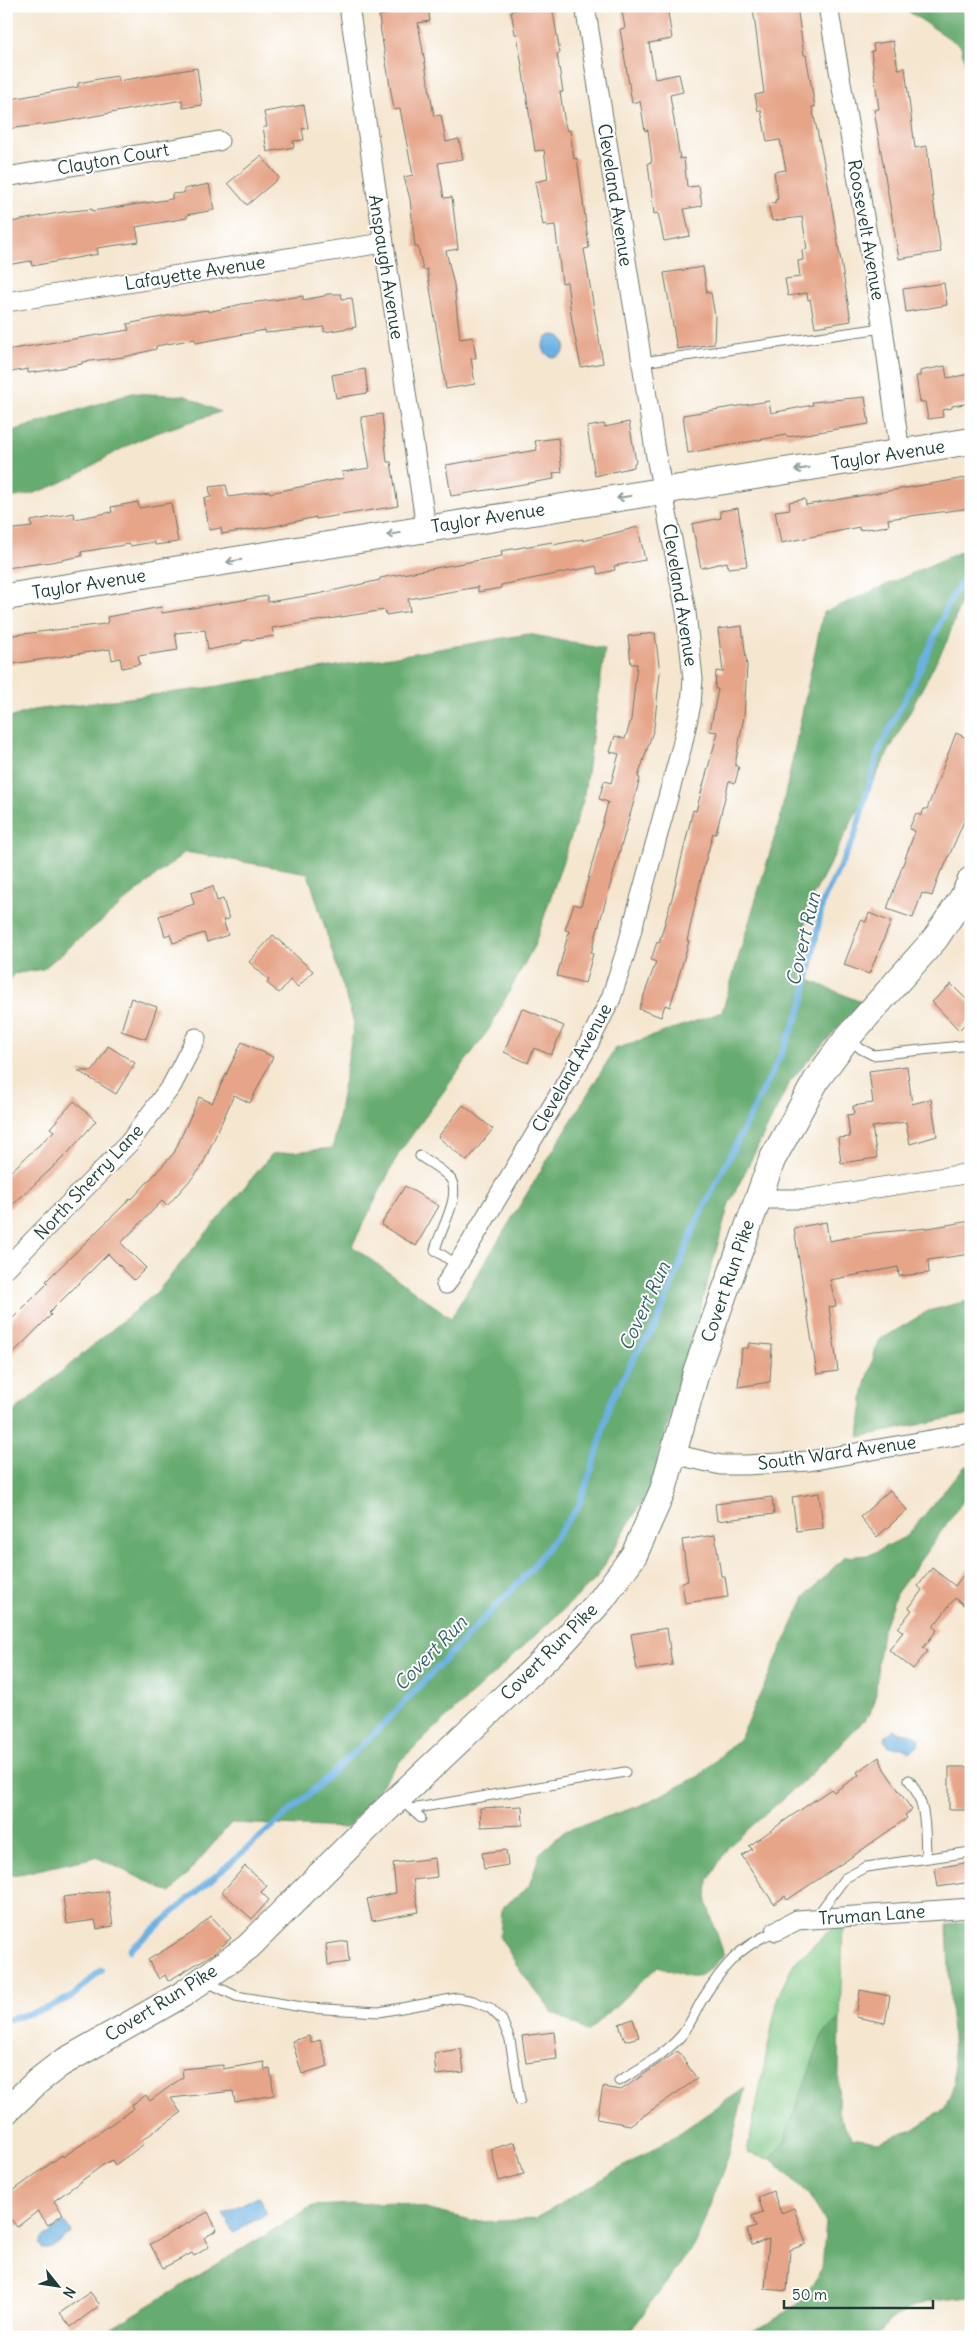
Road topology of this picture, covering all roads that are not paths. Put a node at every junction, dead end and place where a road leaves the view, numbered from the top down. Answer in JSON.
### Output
{"nodes":[{"id":1,"x":349,"y":6,"type":"edge"},
{"id":2,"x":585,"y":6,"type":"edge"},
{"id":3,"x":828,"y":6,"type":"edge"},
{"id":4,"x":219,"y":141,"type":"dead end"},
{"id":5,"x":6,"y":177,"type":"edge"},
{"id":6,"x":383,"y":243,"type":"junction"},
{"id":7,"x":6,"y":302,"type":"edge"},
{"id":8,"x":883,"y":328,"type":"junction"},
{"id":9,"x":642,"y":362,"type":"junction"},
{"id":10,"x":971,"y":441,"type":"edge"},
{"id":11,"x":900,"y":453,"type":"junction"},
{"id":12,"x":663,"y":491,"type":"junction"},
{"id":13,"x":426,"y":528,"type":"junction"},
{"id":14,"x":6,"y":597,"type":"edge"},
{"id":15,"x":968,"y":892,"type":"edge"},
{"id":16,"x":848,"y":1037,"type":"junction"},
{"id":17,"x":196,"y":1038,"type":"dead end"},
{"id":18,"x":971,"y":1045,"type":"edge"},
{"id":19,"x":420,"y":1156,"type":"dead end"},
{"id":20,"x":971,"y":1173,"type":"edge"},
{"id":21,"x":757,"y":1199,"type":"junction"},
{"id":22,"x":457,"y":1265,"type":"junction"},
{"id":23,"x":6,"y":1268,"type":"edge"},
{"id":24,"x":446,"y":1284,"type":"dead end"},
{"id":25,"x":971,"y":1433,"type":"edge"},
{"id":26,"x":673,"y":1454,"type":"junction"},
{"id":27,"x":625,"y":1772,"type":"dead end"},
{"id":28,"x":909,"y":1780,"type":"dead end"},
{"id":29,"x":405,"y":1803,"type":"junction"},
{"id":30,"x":421,"y":1818,"type":"dead end"},
{"id":31,"x":971,"y":1852,"type":"edge"},
{"id":32,"x":926,"y":1858,"type":"junction"},
{"id":33,"x":971,"y":1908,"type":"edge"},
{"id":34,"x":815,"y":1919,"type":"junction"},
{"id":35,"x":776,"y":1931,"type":"joint"},
{"id":36,"x":204,"y":1980,"type":"junction"},
{"id":37,"x":619,"y":2081,"type":"dead end"},
{"id":38,"x":520,"y":2100,"type":"dead end"},
{"id":39,"x":6,"y":2110,"type":"edge"}],
"edges":[{"from":1,"to":6,"type":"street","name":"Anspaugh Avenue"},
{"from":2,"to":9,"type":"street","name":"Cleveland Avenue"},
{"from":3,"to":8,"type":"street","name":"Roosevelt Avenue"},
{"from":4,"to":5,"type":"street","name":"Clayton Court"},
{"from":6,"to":7,"type":"street","name":"Lafayette Avenue"},
{"from":6,"to":13,"type":"street","name":"Anspaugh Avenue"},
{"from":8,"to":9,"type":"lane"},
{"from":8,"to":11,"type":"street","name":"Roosevelt Avenue"},
{"from":9,"to":12,"type":"street","name":"Cleveland Avenue"},
{"from":10,"to":11,"type":"street","name":"Taylor Avenue"},
{"from":11,"to":12,"type":"street","name":"Taylor Avenue","one_way":true},
{"from":12,"to":13,"type":"street","name":"Taylor Avenue","one_way":true},
{"from":12,"to":22,"type":"street","name":"Cleveland Avenue"},
{"from":13,"to":14,"type":"street","name":"Taylor Avenue","one_way":true},
{"from":15,"to":16,"type":"street","name":"Covert Run Pike"},
{"from":16,"to":18,"type":"lane"},
{"from":16,"to":21,"type":"street","name":"Covert Run Pike"},
{"from":17,"to":23,"type":"street","name":"North Sherry Lane"},
{"from":19,"to":22,"type":"lane"},
{"from":20,"to":21,"type":"street"},
{"from":21,"to":26,"type":"street","name":"Covert Run Pike"},
{"from":22,"to":24,"type":"street","name":"Cleveland Avenue"},
{"from":25,"to":26,"type":"street","name":"South Ward Avenue"},
{"from":26,"to":29,"type":"street","name":"Covert Run Pike"},
{"from":27,"to":29,"type":"lane"},
{"from":28,"to":32,"type":"lane"},
{"from":29,"to":30,"type":"lane"},
{"from":29,"to":36,"type":"street","name":"Covert Run Pike"},
{"from":31,"to":32,"type":"lane"},
{"from":32,"to":34,"type":"lane"},
{"from":33,"to":34,"type":"street","name":"Truman Lane"},
{"from":34,"to":35,"type":"street","name":"Truman Lane"},
{"from":35,"to":37,"type":"lane"},
{"from":36,"to":38,"type":"lane"},
{"from":36,"to":39,"type":"street","name":"Covert Run Pike"}]}
